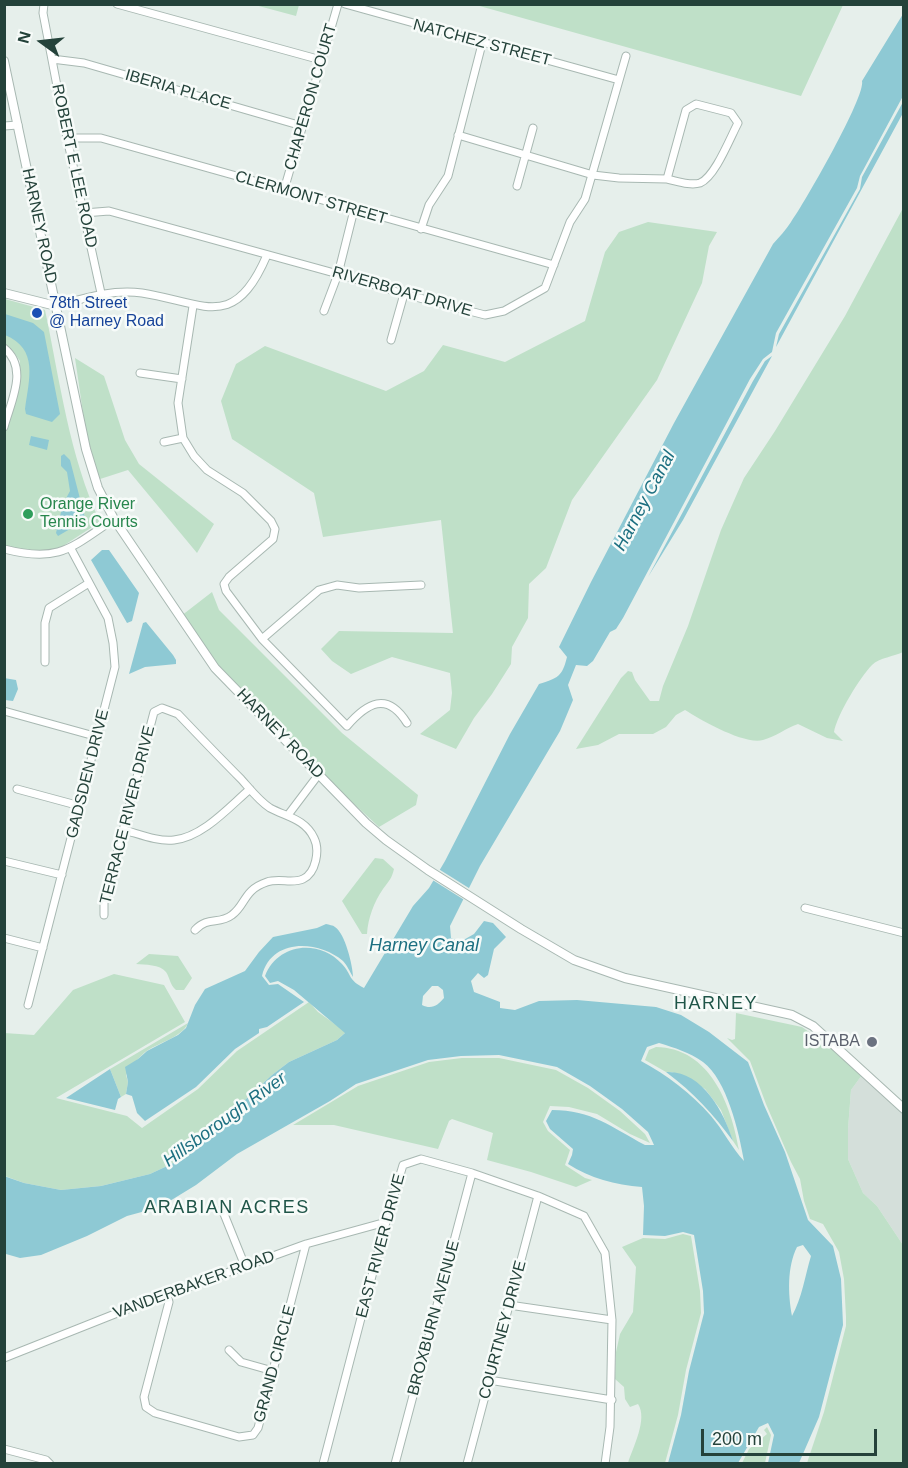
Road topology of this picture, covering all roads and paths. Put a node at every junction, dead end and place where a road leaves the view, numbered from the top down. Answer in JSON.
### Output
{"nodes":[{"id":1,"x":44,"y":4,"type":"edge"},
{"id":2,"x":117,"y":4,"type":"edge"},
{"id":3,"x":338,"y":4,"type":"edge"},
{"id":4,"x":345,"y":4,"type":"edge"},
{"id":5,"x":482,"y":44,"type":"junction"},
{"id":6,"x":626,"y":56,"type":"dead end"},
{"id":7,"x":52,"y":59,"type":"junction"},
{"id":8,"x":321,"y":60,"type":"junction"},
{"id":9,"x":4,"y":61,"type":"edge"},
{"id":10,"x":619,"y":80,"type":"junction"},
{"id":11,"x":18,"y":125,"type":"junction"},
{"id":12,"x":4,"y":126,"type":"edge"},
{"id":13,"x":302,"y":126,"type":"junction"},
{"id":14,"x":533,"y":128,"type":"dead end"},
{"id":15,"x":458,"y":135,"type":"junction"},
{"id":16,"x":67,"y":138,"type":"junction"},
{"id":17,"x":526,"y":154,"type":"junction"},
{"id":18,"x":593,"y":175,"type":"junction"},
{"id":19,"x":667,"y":179,"type":"junction"},
{"id":20,"x":516,"y":186,"type":"dead end"},
{"id":21,"x":284,"y":190,"type":"junction"},
{"id":22,"x":354,"y":210,"type":"junction"},
{"id":23,"x":84,"y":213,"type":"junction"},
{"id":24,"x":421,"y":228,"type":"junction"},
{"id":25,"x":267,"y":255,"type":"junction"},
{"id":26,"x":554,"y":265,"type":"junction"},
{"id":27,"x":338,"y":274,"type":"junction"},
{"id":28,"x":4,"y":293,"type":"edge"},
{"id":29,"x":101,"y":293,"type":"junction"},
{"id":30,"x":404,"y":294,"type":"junction"},
{"id":31,"x":56,"y":306,"type":"junction"},
{"id":32,"x":193,"y":306,"type":"junction"},
{"id":33,"x":324,"y":311,"type":"dead end"},
{"id":34,"x":391,"y":340,"type":"dead end"},
{"id":35,"x":4,"y":348,"type":"edge"},
{"id":36,"x":140,"y":373,"type":"dead end"},
{"id":37,"x":182,"y":379,"type":"junction"},
{"id":38,"x":4,"y":427,"type":"edge"},
{"id":39,"x":183,"y":438,"type":"junction"},
{"id":40,"x":164,"y":442,"type":"dead end"},
{"id":41,"x":114,"y":519,"type":"junction"},
{"id":42,"x":4,"y":549,"type":"edge"},
{"id":43,"x":70,"y":549,"type":"junction"},
{"id":44,"x":89,"y":583,"type":"junction"},
{"id":45,"x":422,"y":585,"type":"dead end"},
{"id":46,"x":261,"y":639,"type":"junction"},
{"id":47,"x":45,"y":662,"type":"dead end"},
{"id":48,"x":4,"y":711,"type":"edge"},
{"id":49,"x":407,"y":723,"type":"dead end"},
{"id":50,"x":98,"y":737,"type":"junction"},
{"id":51,"x":319,"y":774,"type":"junction"},
{"id":52,"x":17,"y":789,"type":"dead end"},
{"id":53,"x":250,"y":789,"type":"junction"},
{"id":54,"x":80,"y":806,"type":"junction"},
{"id":55,"x":288,"y":815,"type":"junction"},
{"id":56,"x":124,"y":830,"type":"junction"},
{"id":57,"x":4,"y":861,"type":"edge"},
{"id":58,"x":62,"y":875,"type":"junction"},
{"id":59,"x":805,"y":908,"type":"dead end"},
{"id":60,"x":104,"y":915,"type":"dead end"},
{"id":61,"x":195,"y":930,"type":"dead end"},
{"id":62,"x":903,"y":933,"type":"edge"},
{"id":63,"x":4,"y":938,"type":"edge"},
{"id":64,"x":43,"y":948,"type":"junction"},
{"id":65,"x":28,"y":1005,"type":"dead end"},
{"id":66,"x":903,"y":1109,"type":"edge"},
{"id":67,"x":472,"y":1173,"type":"junction"},
{"id":68,"x":538,"y":1196,"type":"junction"},
{"id":69,"x":222,"y":1209,"type":"dead end"},
{"id":70,"x":386,"y":1222,"type":"junction"},
{"id":71,"x":306,"y":1244,"type":"junction"},
{"id":72,"x":245,"y":1266,"type":"junction"},
{"id":73,"x":167,"y":1296,"type":"junction"},
{"id":74,"x":509,"y":1305,"type":"junction"},
{"id":75,"x":612,"y":1320,"type":"junction"},
{"id":76,"x":229,"y":1350,"type":"dead end"},
{"id":77,"x":4,"y":1358,"type":"edge"},
{"id":78,"x":273,"y":1371,"type":"junction"},
{"id":79,"x":489,"y":1380,"type":"junction"},
{"id":80,"x":612,"y":1400,"type":"junction"},
{"id":81,"x":4,"y":1449,"type":"edge"},
{"id":82,"x":51,"y":1464,"type":"edge"},
{"id":83,"x":323,"y":1464,"type":"edge"},
{"id":84,"x":396,"y":1464,"type":"edge"},
{"id":85,"x":467,"y":1464,"type":"edge"},
{"id":86,"x":605,"y":1464,"type":"edge"}],
"edges":[{"from":1,"to":7,"type":"street","name":"ROBERT E LEE ROAD"},
{"from":2,"to":8,"type":"street"},
{"from":3,"to":8,"type":"street","name":"CHAPERON COURT"},
{"from":4,"to":5,"type":"street","name":"NATCHEZ STREET"},
{"from":5,"to":10,"type":"street","name":"NATCHEZ STREET"},
{"from":5,"to":15,"type":"street"},
{"from":6,"to":10,"type":"street","name":"RIVERBOAT DRIVE"},
{"from":7,"to":13,"type":"street","name":"IBERIA PLACE"},
{"from":7,"to":16,"type":"street","name":"ROBERT E LEE ROAD"},
{"from":8,"to":13,"type":"street","name":"CHAPERON COURT"},
{"from":9,"to":11,"type":"street","name":"HARNEY ROAD"},
{"from":10,"to":18,"type":"street","name":"RIVERBOAT DRIVE"},
{"from":11,"to":12,"type":"street"},
{"from":11,"to":31,"type":"street","name":"HARNEY ROAD"},
{"from":13,"to":21,"type":"street","name":"CHAPERON COURT"},
{"from":14,"to":17,"type":"street"},
{"from":15,"to":17,"type":"street"},
{"from":15,"to":24,"type":"street"},
{"from":16,"to":21,"type":"street","name":"CLERMONT STREET"},
{"from":16,"to":23,"type":"street","name":"ROBERT E LEE ROAD"},
{"from":17,"to":18,"type":"street"},
{"from":17,"to":20,"type":"street"},
{"from":18,"to":19,"type":"street"},
{"from":18,"to":26,"type":"street","name":"RIVERBOAT DRIVE"},
{"from":19,"to":19,"type":"street"},
{"from":21,"to":22,"type":"street","name":"CLERMONT STREET"},
{"from":22,"to":24,"type":"street","name":"CLERMONT STREET"},
{"from":22,"to":27,"type":"street"},
{"from":23,"to":25,"type":"street","name":"RIVERBOAT DRIVE"},
{"from":23,"to":29,"type":"street","name":"ROBERT E LEE ROAD"},
{"from":24,"to":26,"type":"street","name":"CLERMONT STREET"},
{"from":25,"to":27,"type":"street","name":"RIVERBOAT DRIVE"},
{"from":25,"to":32,"type":"street"},
{"from":26,"to":30,"type":"street","name":"RIVERBOAT DRIVE"},
{"from":27,"to":30,"type":"street","name":"RIVERBOAT DRIVE"},
{"from":27,"to":33,"type":"street"},
{"from":28,"to":31,"type":"street"},
{"from":29,"to":31,"type":"street"},
{"from":29,"to":32,"type":"street"},
{"from":30,"to":34,"type":"street"},
{"from":31,"to":41,"type":"street","name":"HARNEY ROAD"},
{"from":32,"to":37,"type":"street"},
{"from":35,"to":38,"type":"street"},
{"from":36,"to":37,"type":"street"},
{"from":37,"to":39,"type":"street"},
{"from":39,"to":40,"type":"street"},
{"from":39,"to":46,"type":"street"},
{"from":41,"to":43,"type":"street"},
{"from":41,"to":51,"type":"street","name":"HARNEY ROAD"},
{"from":42,"to":43,"type":"street"},
{"from":43,"to":44,"type":"street","name":"GADSDEN DRIVE"},
{"from":44,"to":47,"type":"street"},
{"from":44,"to":50,"type":"street","name":"GADSDEN DRIVE"},
{"from":45,"to":46,"type":"street"},
{"from":46,"to":49,"type":"street"},
{"from":48,"to":50,"type":"street"},
{"from":50,"to":54,"type":"street","name":"GADSDEN DRIVE"},
{"from":51,"to":55,"type":"street"},
{"from":51,"to":66,"type":"street","name":"HARNEY ROAD"},
{"from":52,"to":54,"type":"street"},
{"from":53,"to":55,"type":"street","name":"TERRACE RIVER DRIVE"},
{"from":53,"to":56,"type":"street"},
{"from":53,"to":56,"type":"street","name":"TERRACE RIVER DRIVE"},
{"from":54,"to":58,"type":"street","name":"GADSDEN DRIVE"},
{"from":55,"to":61,"type":"street","name":"TERRACE RIVER DRIVE"},
{"from":56,"to":60,"type":"street","name":"TERRACE RIVER DRIVE"},
{"from":57,"to":58,"type":"street"},
{"from":58,"to":64,"type":"street","name":"GADSDEN DRIVE"},
{"from":59,"to":62,"type":"street"},
{"from":63,"to":64,"type":"street"},
{"from":64,"to":65,"type":"street","name":"GADSDEN DRIVE"},
{"from":67,"to":68,"type":"street","name":"EAST RIVER DRIVE"},
{"from":67,"to":70,"type":"street","name":"EAST RIVER DRIVE"},
{"from":67,"to":84,"type":"street","name":"BROXBURN AVENUE"},
{"from":68,"to":74,"type":"street","name":"COURTNEY DRIVE"},
{"from":68,"to":75,"type":"street","name":"EAST RIVER DRIVE"},
{"from":69,"to":72,"type":"street"},
{"from":70,"to":71,"type":"street","name":"VANDERBAKER ROAD"},
{"from":70,"to":83,"type":"street","name":"EAST RIVER DRIVE"},
{"from":71,"to":72,"type":"street","name":"VANDERBAKER ROAD"},
{"from":71,"to":78,"type":"street","name":"GRAND CIRCLE"},
{"from":72,"to":73,"type":"street","name":"VANDERBAKER ROAD"},
{"from":73,"to":77,"type":"street","name":"VANDERBAKER ROAD"},
{"from":73,"to":78,"type":"street","name":"GRAND CIRCLE"},
{"from":74,"to":75,"type":"street"},
{"from":74,"to":79,"type":"street","name":"COURTNEY DRIVE"},
{"from":75,"to":80,"type":"street","name":"EAST RIVER DRIVE"},
{"from":76,"to":78,"type":"street"},
{"from":79,"to":80,"type":"street"},
{"from":79,"to":85,"type":"street","name":"COURTNEY DRIVE"},
{"from":80,"to":86,"type":"street","name":"EAST RIVER DRIVE"},
{"from":81,"to":82,"type":"street"}]}
